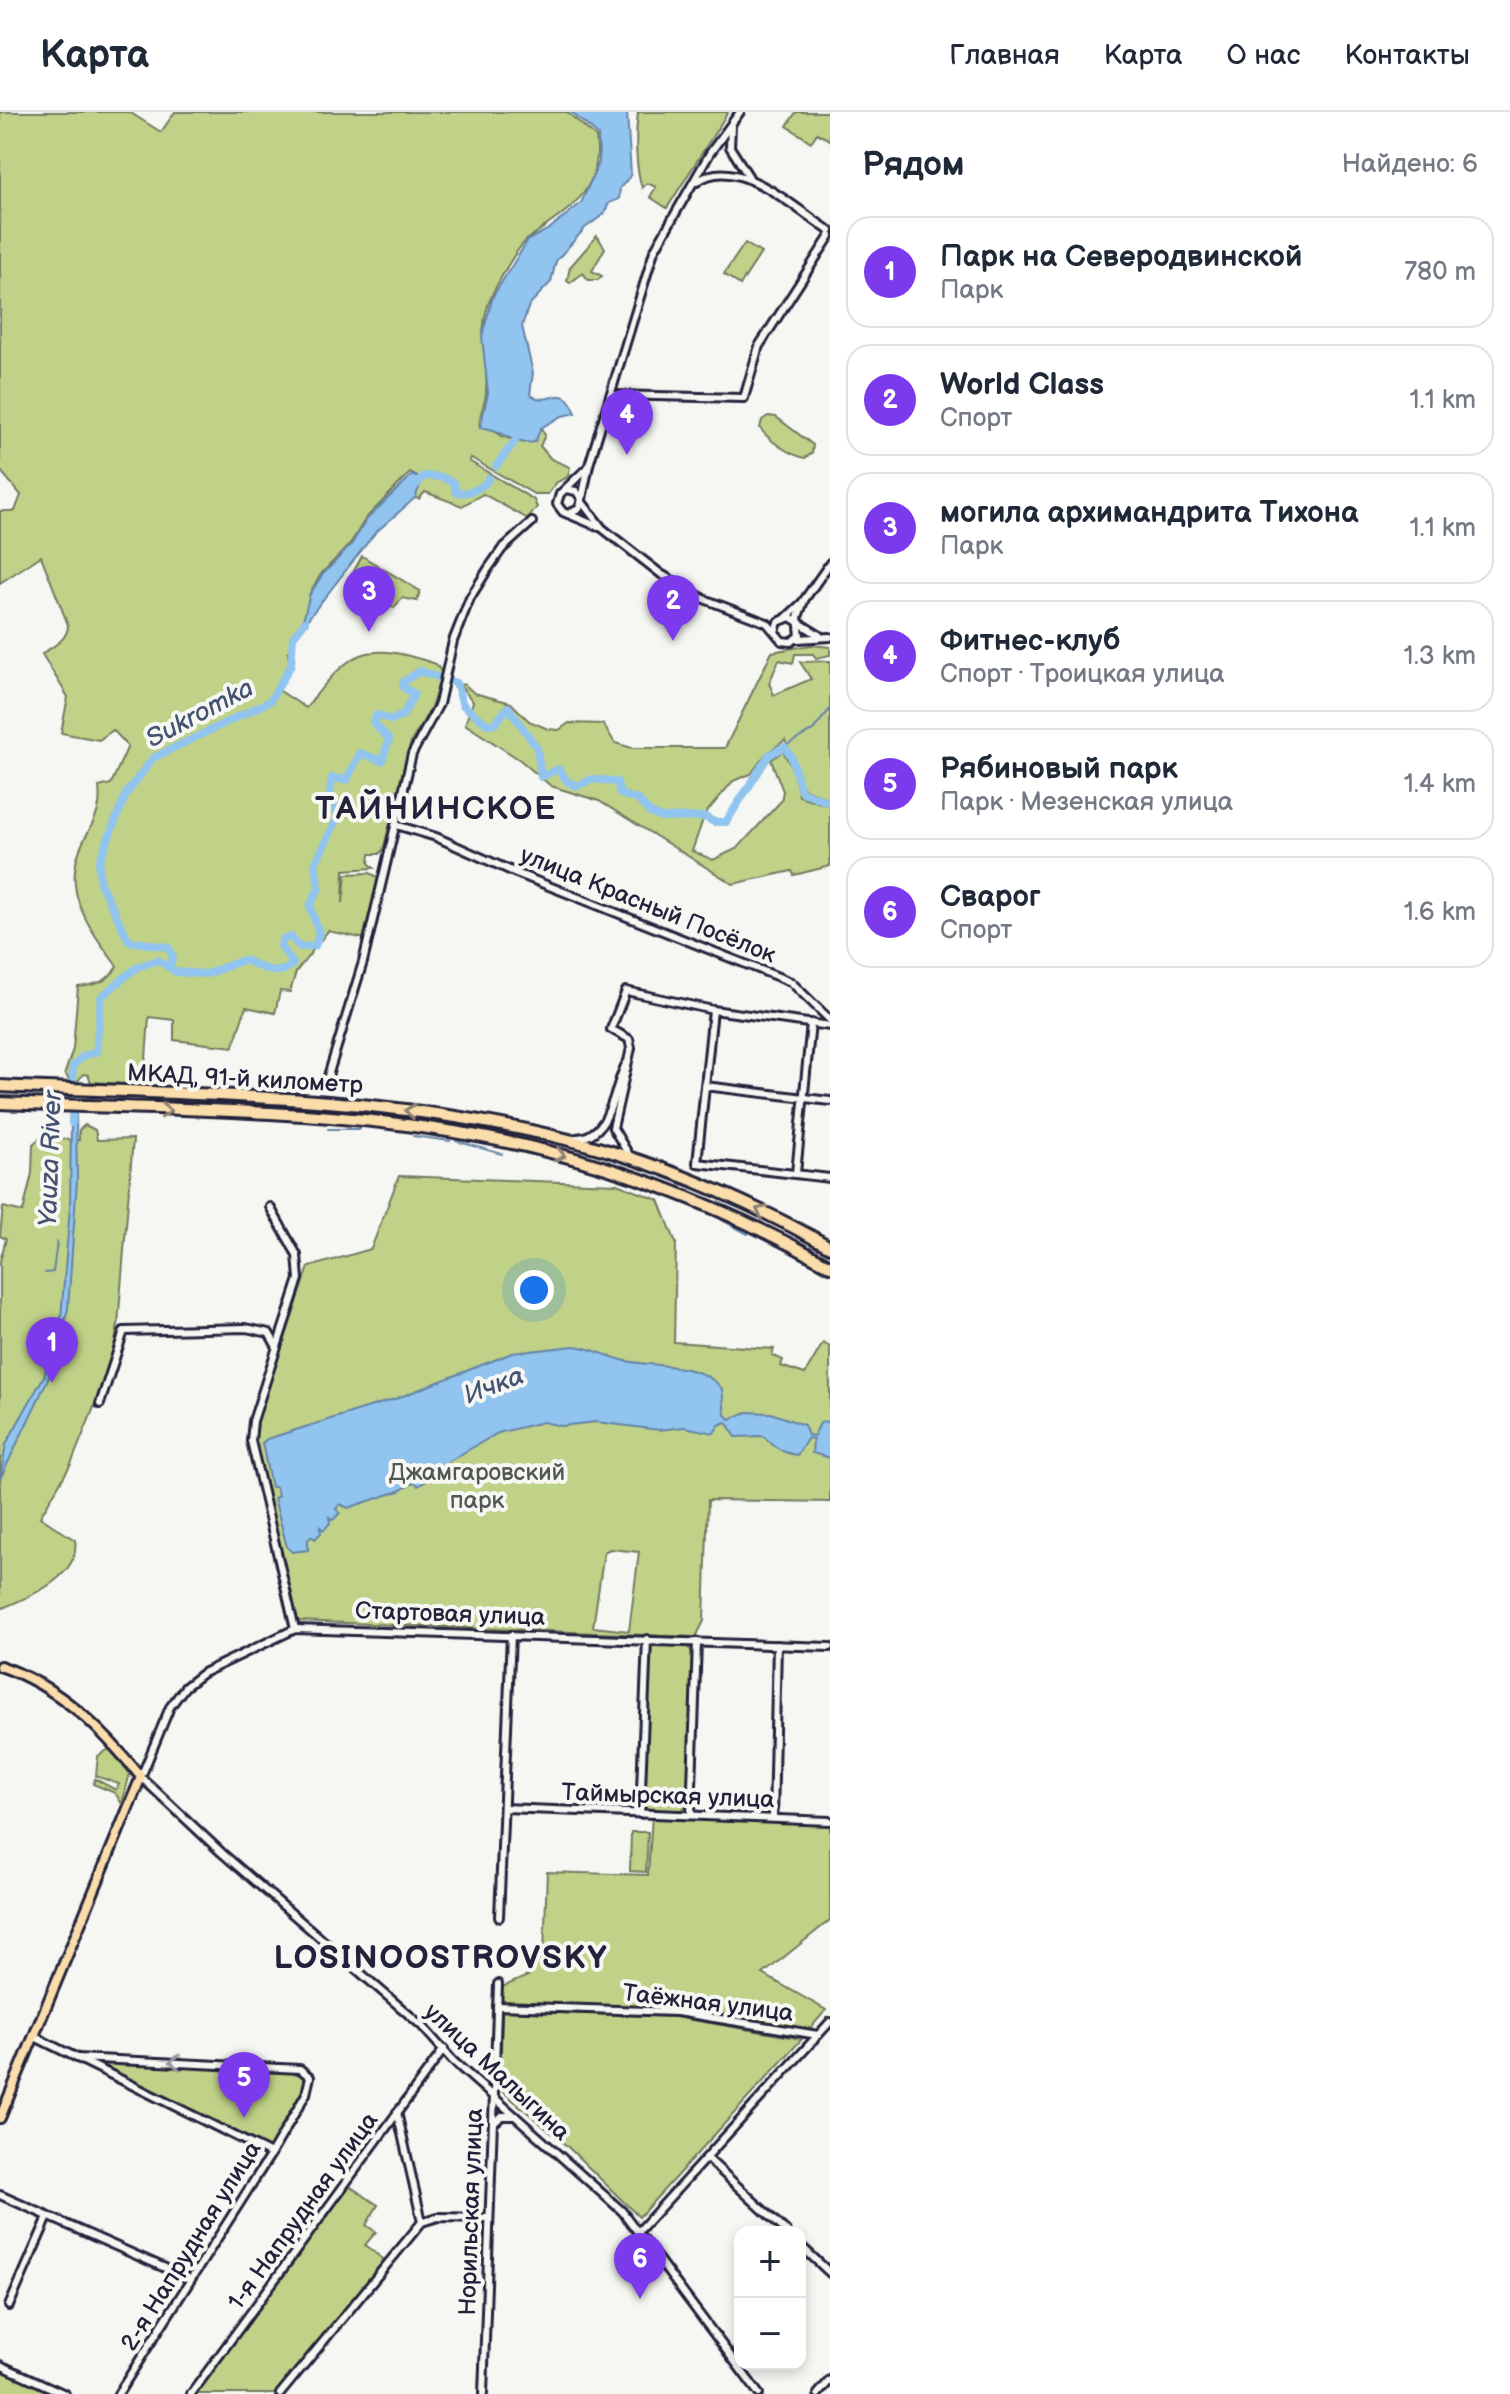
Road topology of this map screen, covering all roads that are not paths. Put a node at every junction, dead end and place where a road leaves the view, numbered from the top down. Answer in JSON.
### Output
{"nodes":[{"id":1,"x":740,"y":112,"type":"edge"},
{"id":2,"x":731,"y":126,"type":"junction"},
{"id":3,"x":713,"y":148,"type":"junction"},
{"id":4,"x":733,"y":153,"type":"junction"},
{"id":5,"x":708,"y":157,"type":"junction"},
{"id":6,"x":722,"y":172,"type":"junction"},
{"id":7,"x":754,"y":182,"type":"junction"},
{"id":8,"x":694,"y":185,"type":"junction"},
{"id":9,"x":830,"y":234,"type":"edge"},
{"id":10,"x":610,"y":395,"type":"junction"},
{"id":11,"x":589,"y":465,"type":"junction"},
{"id":12,"x":566,"y":489,"type":"junction"},
{"id":13,"x":582,"y":500,"type":"junction"},
{"id":14,"x":568,"y":514,"type":"junction"},
{"id":15,"x":532,"y":522,"type":"dead end"},
{"id":16,"x":602,"y":528,"type":"junction"},
{"id":17,"x":830,"y":563,"type":"edge"},
{"id":18,"x":804,"y":601,"type":"junction"},
{"id":19,"x":783,"y":618,"type":"junction"},
{"id":20,"x":766,"y":622,"type":"junction"},
{"id":21,"x":800,"y":624,"type":"junction"},
{"id":22,"x":775,"y":632,"type":"junction"},
{"id":23,"x":819,"y":635,"type":"junction"},
{"id":24,"x":830,"y":637,"type":"edge"},
{"id":25,"x":798,"y":639,"type":"junction"},
{"id":26,"x":396,"y":825,"type":"junction"},
{"id":27,"x":713,"y":1010,"type":"junction"},
{"id":28,"x":811,"y":1023,"type":"junction"},
{"id":29,"x":830,"y":1023,"type":"edge"},
{"id":30,"x":630,"y":1058,"type":"junction"},
{"id":31,"x":328,"y":1076,"type":"dead end"},
{"id":32,"x":0,"y":1086,"type":"edge"},
{"id":33,"x":705,"y":1086,"type":"junction"},
{"id":34,"x":804,"y":1098,"type":"junction"},
{"id":35,"x":830,"y":1101,"type":"edge"},
{"id":36,"x":0,"y":1103,"type":"edge"},
{"id":37,"x":551,"y":1135,"type":"junction"},
{"id":38,"x":635,"y":1160,"type":"junction"},
{"id":39,"x":796,"y":1173,"type":"junction"},
{"id":40,"x":830,"y":1178,"type":"edge"},
{"id":41,"x":270,"y":1207,"type":"dead end"},
{"id":42,"x":830,"y":1247,"type":"edge"},
{"id":43,"x":830,"y":1266,"type":"edge"},
{"id":44,"x":282,"y":1332,"type":"junction"},
{"id":45,"x":269,"y":1333,"type":"junction"},
{"id":46,"x":277,"y":1347,"type":"junction"},
{"id":47,"x":100,"y":1404,"type":"dead end"},
{"id":48,"x":295,"y":1629,"type":"junction"},
{"id":49,"x":511,"y":1635,"type":"junction"},
{"id":50,"x":647,"y":1639,"type":"junction"},
{"id":51,"x":697,"y":1642,"type":"junction"},
{"id":52,"x":777,"y":1645,"type":"junction"},
{"id":53,"x":830,"y":1647,"type":"edge"},
{"id":54,"x":0,"y":1666,"type":"edge"},
{"id":55,"x":141,"y":1777,"type":"junction"},
{"id":56,"x":504,"y":1808,"type":"junction"},
{"id":57,"x":640,"y":1814,"type":"junction"},
{"id":58,"x":691,"y":1815,"type":"junction"},
{"id":59,"x":773,"y":1818,"type":"junction"},
{"id":60,"x":830,"y":1821,"type":"edge"},
{"id":61,"x":499,"y":1917,"type":"dead end"},
{"id":62,"x":498,"y":1984,"type":"dead end"},
{"id":63,"x":497,"y":2006,"type":"junction"},
{"id":64,"x":830,"y":2022,"type":"edge"},
{"id":65,"x":818,"y":2035,"type":"junction"},
{"id":66,"x":35,"y":2037,"type":"junction"},
{"id":67,"x":444,"y":2049,"type":"junction"},
{"id":68,"x":77,"y":2058,"type":"junction"},
{"id":69,"x":494,"y":2097,"type":"junction"},
{"id":70,"x":397,"y":2112,"type":"junction"},
{"id":71,"x":515,"y":2116,"type":"junction"},
{"id":72,"x":0,"y":2118,"type":"edge"},
{"id":73,"x":492,"y":2125,"type":"junction"},
{"id":74,"x":271,"y":2154,"type":"junction"},
{"id":75,"x":707,"y":2158,"type":"junction"},
{"id":76,"x":0,"y":2195,"type":"edge"},
{"id":77,"x":48,"y":2217,"type":"junction"},
{"id":78,"x":488,"y":2218,"type":"junction"},
{"id":79,"x":422,"y":2222,"type":"junction"},
{"id":80,"x":781,"y":2226,"type":"edge"},
{"id":81,"x":639,"y":2231,"type":"junction"},
{"id":82,"x":806,"y":2251,"type":"edge"},
{"id":83,"x":830,"y":2273,"type":"edge"},
{"id":84,"x":190,"y":2279,"type":"junction"},
{"id":85,"x":9,"y":2306,"type":"dead end"},
{"id":86,"x":0,"y":2365,"type":"edge"},
{"id":87,"x":830,"y":2380,"type":"edge"},
{"id":88,"x":65,"y":2394,"type":"edge"},
{"id":89,"x":118,"y":2394,"type":"edge"},
{"id":90,"x":191,"y":2394,"type":"edge"},
{"id":91,"x":280,"y":2394,"type":"edge"},
{"id":92,"x":483,"y":2394,"type":"edge"},
{"id":93,"x":759,"y":2394,"type":"edge"},
{"id":94,"x":818,"y":2394,"type":"edge"}],
"edges":[{"from":1,"to":2,"type":"street"},
{"from":2,"to":3,"type":"street"},
{"from":2,"to":4,"type":"street"},
{"from":3,"to":4,"type":"street"},
{"from":3,"to":5,"type":"street"},
{"from":4,"to":6,"type":"street"},
{"from":4,"to":7,"type":"street"},
{"from":5,"to":6,"type":"street"},
{"from":5,"to":8,"type":"street"},
{"from":6,"to":7,"type":"street"},
{"from":6,"to":8,"type":"street"},
{"from":7,"to":9,"type":"street"},
{"from":8,"to":10,"type":"street"},
{"from":9,"to":10,"type":"street"},
{"from":10,"to":11,"type":"street"},
{"from":11,"to":12,"type":"street"},
{"from":11,"to":13,"type":"street"},
{"from":12,"to":13,"type":"street"},
{"from":12,"to":14,"type":"street"},
{"from":13,"to":14,"type":"street"},
{"from":13,"to":16,"type":"street"},
{"from":14,"to":16,"type":"street"},
{"from":15,"to":26,"type":"street"},
{"from":16,"to":20,"type":"street"},
{"from":17,"to":18,"type":"street"},
{"from":18,"to":19,"type":"street"},
{"from":18,"to":21,"type":"street"},
{"from":19,"to":20,"type":"street"},
{"from":19,"to":21,"type":"street"},
{"from":19,"to":22,"type":"street"},
{"from":20,"to":22,"type":"street"},
{"from":21,"to":23,"type":"street"},
{"from":21,"to":25,"type":"street"},
{"from":22,"to":25,"type":"street"},
{"from":23,"to":24,"type":"street"},
{"from":23,"to":25,"type":"street"},
{"from":26,"to":29,"type":"street","name":"улица Красный Посёлок"},
{"from":26,"to":31,"type":"street"},
{"from":27,"to":28,"type":"street"},
{"from":27,"to":30,"type":"street"},
{"from":27,"to":33,"type":"street"},
{"from":28,"to":29,"type":"street"},
{"from":28,"to":34,"type":"street"},
{"from":30,"to":37,"type":"street"},
{"from":30,"to":38,"type":"street"},
{"from":37,"to":32,"type":"highway","name":"МКАД, 91-й километр","one_way":true},
{"from":33,"to":34,"type":"street"},
{"from":33,"to":39,"type":"street"},
{"from":34,"to":35,"type":"street"},
{"from":34,"to":39,"type":"street"},
{"from":36,"to":43,"type":"highway","name":"МКАД, 91-й километр","one_way":true},
{"from":37,"to":38,"type":"highway","name":"МКАД, 91-й километр"},
{"from":42,"to":38,"type":"highway","name":"МКАД, 91-й километр","one_way":true},
{"from":39,"to":40,"type":"street"},
{"from":41,"to":44,"type":"street"},
{"from":44,"to":45,"type":"street"},
{"from":44,"to":46,"type":"street"},
{"from":45,"to":46,"type":"street"},
{"from":45,"to":47,"type":"street"},
{"from":46,"to":48,"type":"street"},
{"from":48,"to":49,"type":"street","name":"Стартовая улица"},
{"from":48,"to":55,"type":"street","name":"Стартовая улица"},
{"from":49,"to":50,"type":"street","name":"Стартовая улица"},
{"from":49,"to":56,"type":"street"},
{"from":50,"to":51,"type":"street","name":"Стартовая улица"},
{"from":50,"to":57,"type":"street"},
{"from":51,"to":52,"type":"street","name":"Стартовая улица"},
{"from":51,"to":58,"type":"street"},
{"from":52,"to":53,"type":"street","name":"Стартовая улица"},
{"from":52,"to":59,"type":"street"},
{"from":54,"to":55,"type":"main road"},
{"from":55,"to":66,"type":"main road"},
{"from":55,"to":67,"type":"street","name":"улица Малыгина"},
{"from":56,"to":57,"type":"street","name":"Таймырская улица"},
{"from":56,"to":61,"type":"street"},
{"from":57,"to":58,"type":"street","name":"Таймырская улица"},
{"from":58,"to":59,"type":"street","name":"Таймырская улица"},
{"from":59,"to":60,"type":"street","name":"Таймырская улица"},
{"from":62,"to":63,"type":"street","name":"Норильская улица"},
{"from":63,"to":65,"type":"street","name":"Таёжная улица"},
{"from":63,"to":69,"type":"street","name":"Норильская улица"},
{"from":64,"to":65,"type":"street"},
{"from":65,"to":75,"type":"street"},
{"from":66,"to":68,"type":"street"},
{"from":66,"to":72,"type":"main road"},
{"from":67,"to":69,"type":"street","name":"улица Малыгина"},
{"from":67,"to":70,"type":"street","name":"1-я Напрудная улица"},
{"from":68,"to":74,"type":"street"},
{"from":74,"to":68,"type":"street","name":"2-я Напрудная улица","one_way":true},
{"from":69,"to":71,"type":"street","name":"улица Малыгина"},
{"from":69,"to":73,"type":"street","name":"Норильская улица"},
{"from":70,"to":79,"type":"street"},
{"from":70,"to":90,"type":"street","name":"1-я Напрудная улица"},
{"from":71,"to":73,"type":"street"},
{"from":71,"to":81,"type":"street","name":"улица Малыгина"},
{"from":73,"to":78,"type":"street","name":"Норильская улица"},
{"from":74,"to":84,"type":"street","name":"2-я Напрудная улица"},
{"from":75,"to":80,"type":"street"},
{"from":75,"to":81,"type":"street"},
{"from":76,"to":77,"type":"street"},
{"from":77,"to":84,"type":"street"},
{"from":77,"to":85,"type":"street"},
{"from":78,"to":79,"type":"street"},
{"from":78,"to":92,"type":"street","name":"Норильская улица"},
{"from":79,"to":91,"type":"street"},
{"from":81,"to":93,"type":"street","name":"улица Малыгина"},
{"from":82,"to":83,"type":"street"},
{"from":84,"to":89,"type":"street","name":"2-я Напрудная улица"},
{"from":86,"to":88,"type":"street"},
{"from":87,"to":94,"type":"street"}]}
